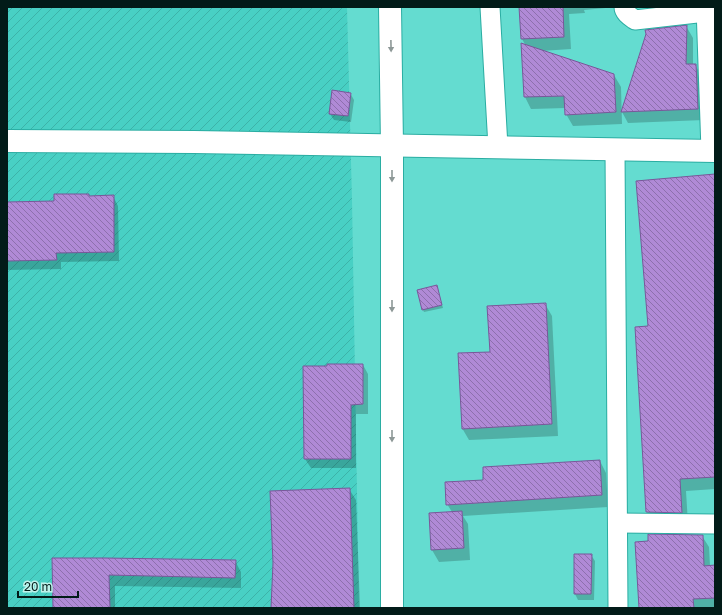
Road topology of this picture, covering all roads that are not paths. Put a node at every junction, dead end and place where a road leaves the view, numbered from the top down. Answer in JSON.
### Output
{"nodes":[{"id":1,"x":390,"y":7,"type":"edge"},
{"id":2,"x":405,"y":7,"type":"edge"},
{"id":3,"x":490,"y":7,"type":"edge"},
{"id":4,"x":624,"y":7,"type":"edge"},
{"id":5,"x":706,"y":10,"type":"edge"},
{"id":6,"x":711,"y":50,"type":"edge"},
{"id":7,"x":7,"y":141,"type":"edge"},
{"id":8,"x":399,"y":146,"type":"junction"},
{"id":9,"x":498,"y":147,"type":"junction"},
{"id":10,"x":615,"y":150,"type":"junction"},
{"id":11,"x":713,"y":151,"type":"edge"},
{"id":12,"x":618,"y":523,"type":"junction"},
{"id":13,"x":715,"y":524,"type":"edge"},
{"id":14,"x":392,"y":608,"type":"edge"},
{"id":15,"x":406,"y":608,"type":"edge"},
{"id":16,"x":618,"y":608,"type":"edge"}],
"edges":[{"from":1,"to":8,"type":"main road","one_way":true},
{"from":2,"to":8,"type":"main road"},
{"from":3,"to":9,"type":"street"},
{"from":4,"to":5,"type":"street"},
{"from":5,"to":6,"type":"street"},
{"from":6,"to":11,"type":"street"},
{"from":7,"to":8,"type":"main road"},
{"from":8,"to":9,"type":"main road"},
{"from":8,"to":14,"type":"main road","one_way":true},
{"from":8,"to":15,"type":"main road"},
{"from":9,"to":10,"type":"main road"},
{"from":10,"to":11,"type":"main road"},
{"from":10,"to":12,"type":"street"},
{"from":12,"to":13,"type":"street"},
{"from":12,"to":16,"type":"street"}]}
